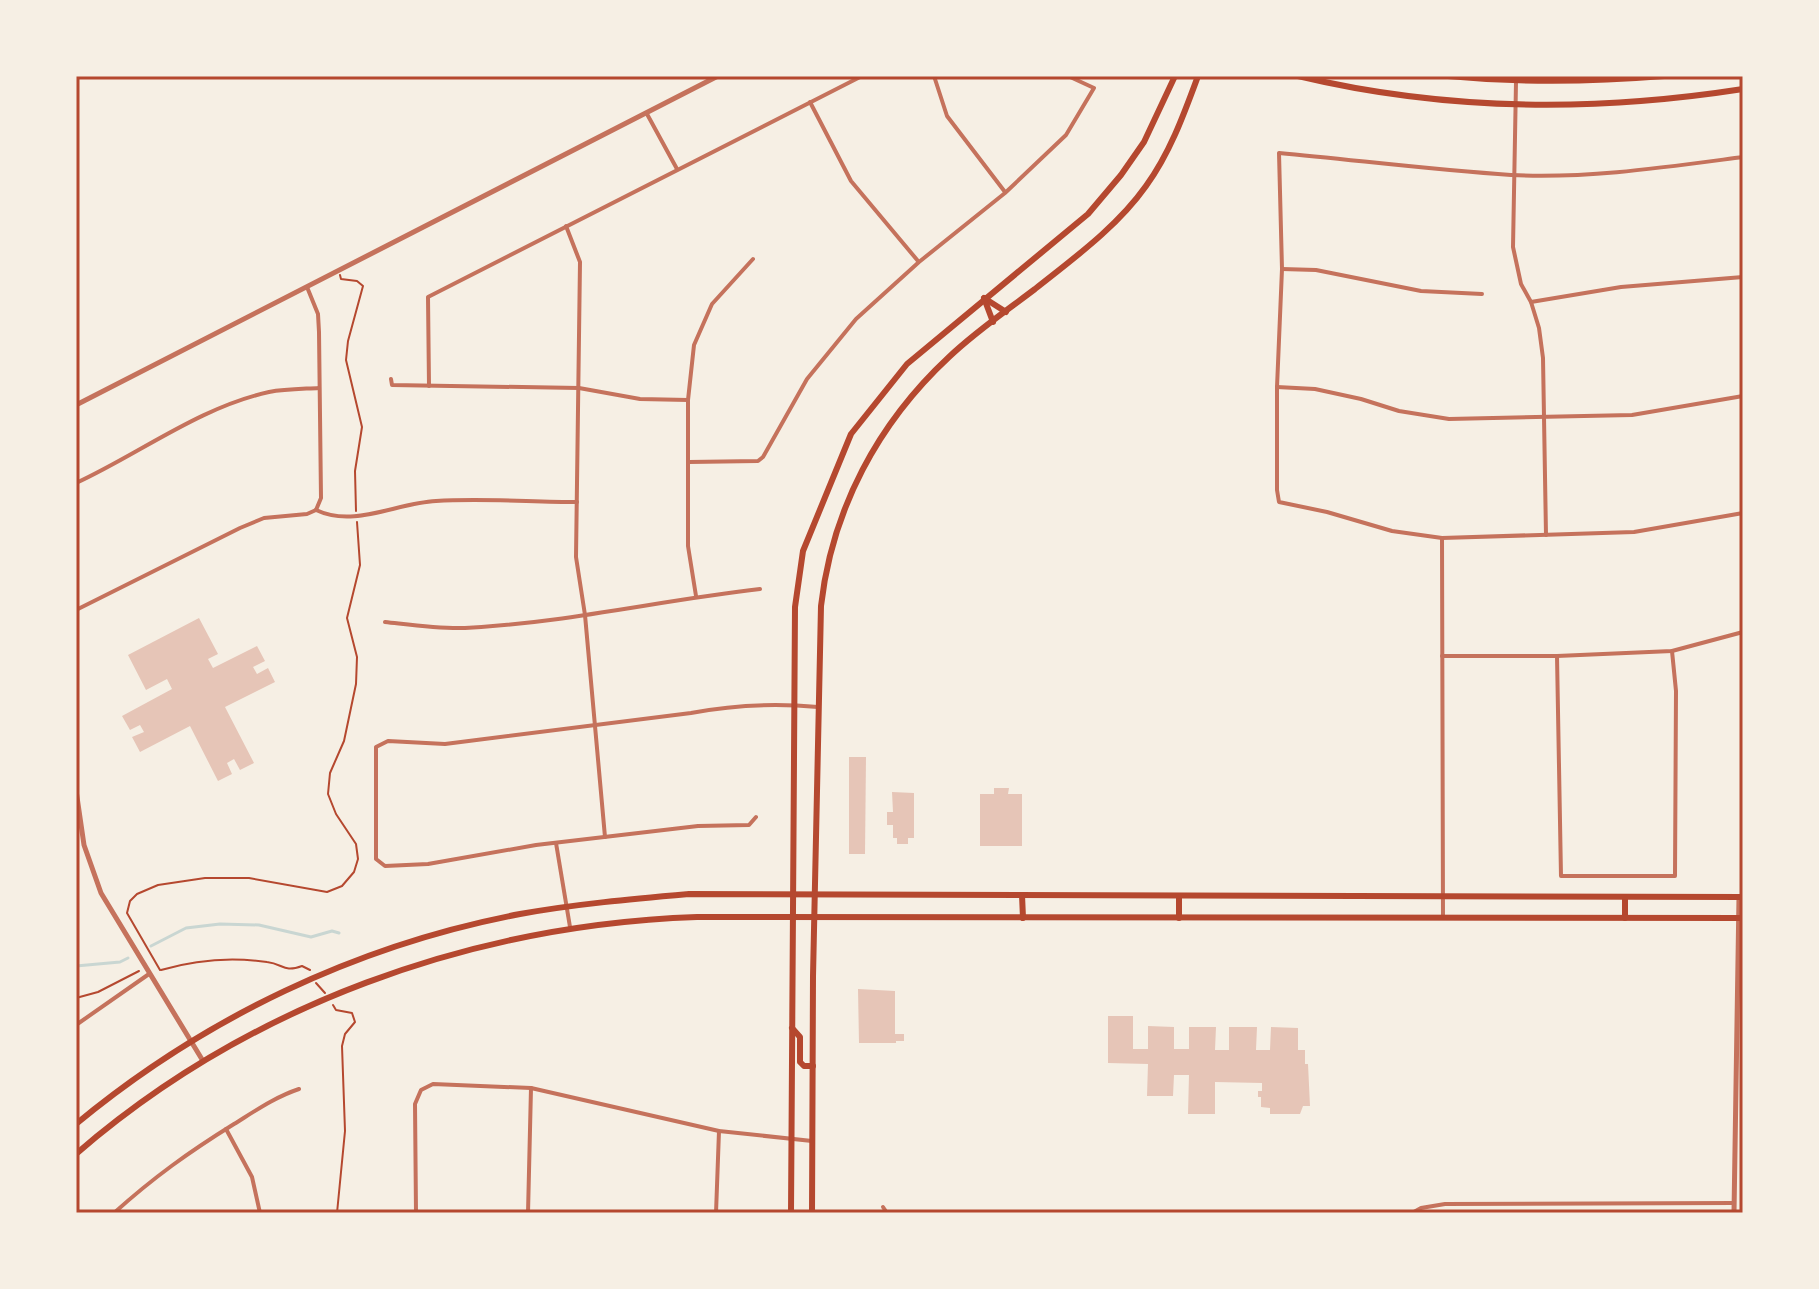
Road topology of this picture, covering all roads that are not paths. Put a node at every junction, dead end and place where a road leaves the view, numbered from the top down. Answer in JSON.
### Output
{"nodes":[{"id":1,"x":718,"y":76,"type":"edge"},
{"id":2,"x":862,"y":76,"type":"edge"},
{"id":3,"x":934,"y":76,"type":"edge"},
{"id":4,"x":1068,"y":76,"type":"edge"},
{"id":5,"x":1175,"y":76,"type":"edge"},
{"id":6,"x":1198,"y":76,"type":"edge"},
{"id":7,"x":1298,"y":76,"type":"edge"},
{"id":8,"x":1448,"y":76,"type":"edge"},
{"id":9,"x":1664,"y":76,"type":"edge"},
{"id":10,"x":1516,"y":82,"type":"junction"},
{"id":11,"x":1743,"y":89,"type":"edge"},
{"id":12,"x":810,"y":102,"type":"junction"},
{"id":13,"x":1515,"y":105,"type":"junction"},
{"id":14,"x":647,"y":114,"type":"junction"},
{"id":15,"x":1743,"y":157,"type":"edge"},
{"id":16,"x":677,"y":169,"type":"junction"},
{"id":17,"x":1512,"y":175,"type":"junction"},
{"id":18,"x":1005,"y":193,"type":"junction"},
{"id":19,"x":566,"y":226,"type":"junction"},
{"id":20,"x":753,"y":259,"type":"dead end"},
{"id":21,"x":919,"y":262,"type":"junction"},
{"id":22,"x":1282,"y":269,"type":"junction"},
{"id":23,"x":1743,"y":277,"type":"edge"},
{"id":24,"x":307,"y":287,"type":"junction"},
{"id":25,"x":1482,"y":294,"type":"dead end"},
{"id":26,"x":984,"y":298,"type":"junction"},
{"id":27,"x":1531,"y":302,"type":"junction"},
{"id":28,"x":1006,"y":312,"type":"junction"},
{"id":29,"x":993,"y":322,"type":"junction"},
{"id":30,"x":391,"y":379,"type":"dead end"},
{"id":31,"x":429,"y":386,"type":"junction"},
{"id":32,"x":1277,"y":387,"type":"junction"},
{"id":33,"x":319,"y":388,"type":"junction"},
{"id":34,"x":579,"y":388,"type":"junction"},
{"id":35,"x":1743,"y":396,"type":"edge"},
{"id":36,"x":688,"y":400,"type":"junction"},
{"id":37,"x":76,"y":405,"type":"edge"},
{"id":38,"x":1545,"y":419,"type":"junction"},
{"id":39,"x":689,"y":462,"type":"junction"},
{"id":40,"x":76,"y":483,"type":"edge"},
{"id":41,"x":577,"y":502,"type":"junction"},
{"id":42,"x":316,"y":510,"type":"junction"},
{"id":43,"x":1743,"y":513,"type":"edge"},
{"id":44,"x":1546,"y":535,"type":"junction"},
{"id":45,"x":1442,"y":538,"type":"junction"},
{"id":46,"x":760,"y":589,"type":"dead end"},
{"id":47,"x":696,"y":596,"type":"junction"},
{"id":48,"x":76,"y":610,"type":"edge"},
{"id":49,"x":585,"y":615,"type":"junction"},
{"id":50,"x":385,"y":622,"type":"dead end"},
{"id":51,"x":1743,"y":632,"type":"edge"},
{"id":52,"x":1672,"y":651,"type":"junction"},
{"id":53,"x":1442,"y":656,"type":"junction"},
{"id":54,"x":1557,"y":656,"type":"junction"},
{"id":55,"x":794,"y":705,"type":"junction"},
{"id":56,"x":818,"y":707,"type":"junction"},
{"id":57,"x":596,"y":725,"type":"junction"},
{"id":58,"x":76,"y":790,"type":"edge"},
{"id":59,"x":756,"y":817,"type":"dead end"},
{"id":60,"x":605,"y":837,"type":"junction"},
{"id":61,"x":556,"y":843,"type":"junction"},
{"id":62,"x":84,"y":845,"type":"junction"},
{"id":63,"x":76,"y":847,"type":"edge"},
{"id":64,"x":795,"y":894,"type":"junction"},
{"id":65,"x":815,"y":894,"type":"junction"},
{"id":66,"x":1022,"y":895,"type":"junction"},
{"id":67,"x":1179,"y":896,"type":"junction"},
{"id":68,"x":1741,"y":897,"type":"edge"},
{"id":69,"x":1443,"y":898,"type":"junction"},
{"id":70,"x":1625,"y":898,"type":"junction"},
{"id":71,"x":567,"y":907,"type":"junction"},
{"id":72,"x":815,"y":917,"type":"junction"},
{"id":73,"x":794,"y":918,"type":"junction"},
{"id":74,"x":1023,"y":918,"type":"junction"},
{"id":75,"x":1179,"y":918,"type":"junction"},
{"id":76,"x":1443,"y":918,"type":"junction"},
{"id":77,"x":1625,"y":918,"type":"junction"},
{"id":78,"x":1741,"y":918,"type":"edge"},
{"id":79,"x":570,"y":927,"type":"junction"},
{"id":80,"x":149,"y":974,"type":"junction"},
{"id":81,"x":76,"y":1025,"type":"edge"},
{"id":82,"x":792,"y":1028,"type":"junction"},
{"id":83,"x":191,"y":1041,"type":"junction"},
{"id":84,"x":203,"y":1061,"type":"junction"},
{"id":85,"x":813,"y":1066,"type":"junction"},
{"id":86,"x":531,"y":1088,"type":"junction"},
{"id":87,"x":299,"y":1089,"type":"dead end"},
{"id":88,"x":76,"y":1124,"type":"edge"},
{"id":89,"x":226,"y":1129,"type":"junction"},
{"id":90,"x":719,"y":1131,"type":"junction"},
{"id":91,"x":791,"y":1139,"type":"junction"},
{"id":92,"x":812,"y":1141,"type":"junction"},
{"id":93,"x":76,"y":1154,"type":"edge"},
{"id":94,"x":1734,"y":1203,"type":"junction"},
{"id":95,"x":883,"y":1207,"type":"dead end"},
{"id":96,"x":114,"y":1213,"type":"edge"},
{"id":97,"x":260,"y":1213,"type":"edge"},
{"id":98,"x":416,"y":1213,"type":"edge"},
{"id":99,"x":528,"y":1213,"type":"edge"},
{"id":100,"x":716,"y":1213,"type":"edge"},
{"id":101,"x":791,"y":1213,"type":"edge"},
{"id":102,"x":812,"y":1213,"type":"edge"},
{"id":103,"x":887,"y":1213,"type":"edge"},
{"id":104,"x":1412,"y":1213,"type":"edge"},
{"id":105,"x":1734,"y":1213,"type":"edge"}],
"edges":[{"from":1,"to":14,"type":"street"},
{"from":2,"to":12,"type":"street"},
{"from":3,"to":18,"type":"street"},
{"from":4,"to":18,"type":"street"},
{"from":5,"to":26,"type":"main road"},
{"from":6,"to":28,"type":"main road"},
{"from":7,"to":13,"type":"main road"},
{"from":8,"to":10,"type":"main road"},
{"from":9,"to":10,"type":"main road"},
{"from":10,"to":13,"type":"street"},
{"from":11,"to":13,"type":"main road"},
{"from":12,"to":16,"type":"street"},
{"from":12,"to":21,"type":"street"},
{"from":13,"to":17,"type":"street"},
{"from":14,"to":16,"type":"street"},
{"from":14,"to":24,"type":"street"},
{"from":15,"to":17,"type":"street"},
{"from":16,"to":19,"type":"street"},
{"from":17,"to":22,"type":"street"},
{"from":17,"to":27,"type":"street"},
{"from":18,"to":21,"type":"street"},
{"from":19,"to":31,"type":"street"},
{"from":19,"to":34,"type":"street"},
{"from":20,"to":36,"type":"street"},
{"from":21,"to":39,"type":"street"},
{"from":22,"to":25,"type":"street"},
{"from":22,"to":32,"type":"street"},
{"from":23,"to":27,"type":"street"},
{"from":24,"to":33,"type":"street"},
{"from":24,"to":37,"type":"street"},
{"from":26,"to":28,"type":"main road"},
{"from":26,"to":29,"type":"main road"},
{"from":26,"to":55,"type":"main road"},
{"from":27,"to":38,"type":"street"},
{"from":28,"to":29,"type":"main road"},
{"from":29,"to":56,"type":"main road"},
{"from":30,"to":31,"type":"street"},
{"from":31,"to":34,"type":"street"},
{"from":32,"to":38,"type":"street"},
{"from":32,"to":45,"type":"street"},
{"from":33,"to":40,"type":"street"},
{"from":33,"to":42,"type":"street"},
{"from":34,"to":36,"type":"street"},
{"from":34,"to":41,"type":"street"},
{"from":35,"to":38,"type":"street"},
{"from":36,"to":39,"type":"street"},
{"from":38,"to":44,"type":"street"},
{"from":39,"to":47,"type":"street"},
{"from":41,"to":42,"type":"street"},
{"from":41,"to":49,"type":"street"},
{"from":42,"to":48,"type":"street"},
{"from":43,"to":44,"type":"street"},
{"from":44,"to":45,"type":"street"},
{"from":45,"to":53,"type":"street"},
{"from":46,"to":47,"type":"street"},
{"from":47,"to":49,"type":"street"},
{"from":49,"to":50,"type":"street"},
{"from":49,"to":57,"type":"street"},
{"from":51,"to":52,"type":"street"},
{"from":52,"to":54,"type":"street"},
{"from":52,"to":54,"type":"street"},
{"from":53,"to":54,"type":"street"},
{"from":53,"to":69,"type":"street"},
{"from":55,"to":56,"type":"street"},
{"from":55,"to":57,"type":"street"},
{"from":55,"to":64,"type":"main road"},
{"from":56,"to":65,"type":"main road"},
{"from":57,"to":60,"type":"street"},
{"from":57,"to":61,"type":"street"},
{"from":58,"to":62,"type":"street"},
{"from":59,"to":60,"type":"street"},
{"from":60,"to":61,"type":"street"},
{"from":61,"to":71,"type":"street"},
{"from":62,"to":63,"type":"street"},
{"from":62,"to":80,"type":"street"},
{"from":64,"to":65,"type":"main road"},
{"from":64,"to":71,"type":"main road"},
{"from":64,"to":73,"type":"main road"},
{"from":65,"to":66,"type":"main road"},
{"from":65,"to":72,"type":"main road"},
{"from":66,"to":67,"type":"main road"},
{"from":66,"to":74,"type":"main road"},
{"from":67,"to":69,"type":"main road"},
{"from":67,"to":75,"type":"main road"},
{"from":68,"to":70,"type":"main road"},
{"from":68,"to":78,"type":"street"},
{"from":69,"to":70,"type":"main road"},
{"from":69,"to":76,"type":"street"},
{"from":70,"to":77,"type":"main road"},
{"from":71,"to":79,"type":"street"},
{"from":71,"to":83,"type":"main road"},
{"from":72,"to":73,"type":"main road"},
{"from":72,"to":74,"type":"main road"},
{"from":72,"to":85,"type":"main road"},
{"from":73,"to":79,"type":"main road"},
{"from":73,"to":82,"type":"main road"},
{"from":74,"to":75,"type":"main road"},
{"from":75,"to":76,"type":"main road"},
{"from":76,"to":77,"type":"main road"},
{"from":77,"to":78,"type":"main road"},
{"from":78,"to":94,"type":"street"},
{"from":79,"to":84,"type":"main road"},
{"from":80,"to":81,"type":"street"},
{"from":80,"to":83,"type":"street"},
{"from":82,"to":85,"type":"main road"},
{"from":82,"to":91,"type":"main road"},
{"from":83,"to":84,"type":"street"},
{"from":83,"to":88,"type":"main road"},
{"from":84,"to":93,"type":"main road"},
{"from":85,"to":92,"type":"main road"},
{"from":86,"to":90,"type":"street"},
{"from":86,"to":98,"type":"street"},
{"from":86,"to":99,"type":"street"},
{"from":87,"to":89,"type":"street"},
{"from":89,"to":96,"type":"street"},
{"from":89,"to":97,"type":"street"},
{"from":90,"to":91,"type":"street"},
{"from":90,"to":100,"type":"street"},
{"from":91,"to":92,"type":"street"},
{"from":91,"to":101,"type":"main road"},
{"from":92,"to":102,"type":"main road"},
{"from":94,"to":104,"type":"street"},
{"from":94,"to":105,"type":"street"},
{"from":95,"to":103,"type":"street"}]}
